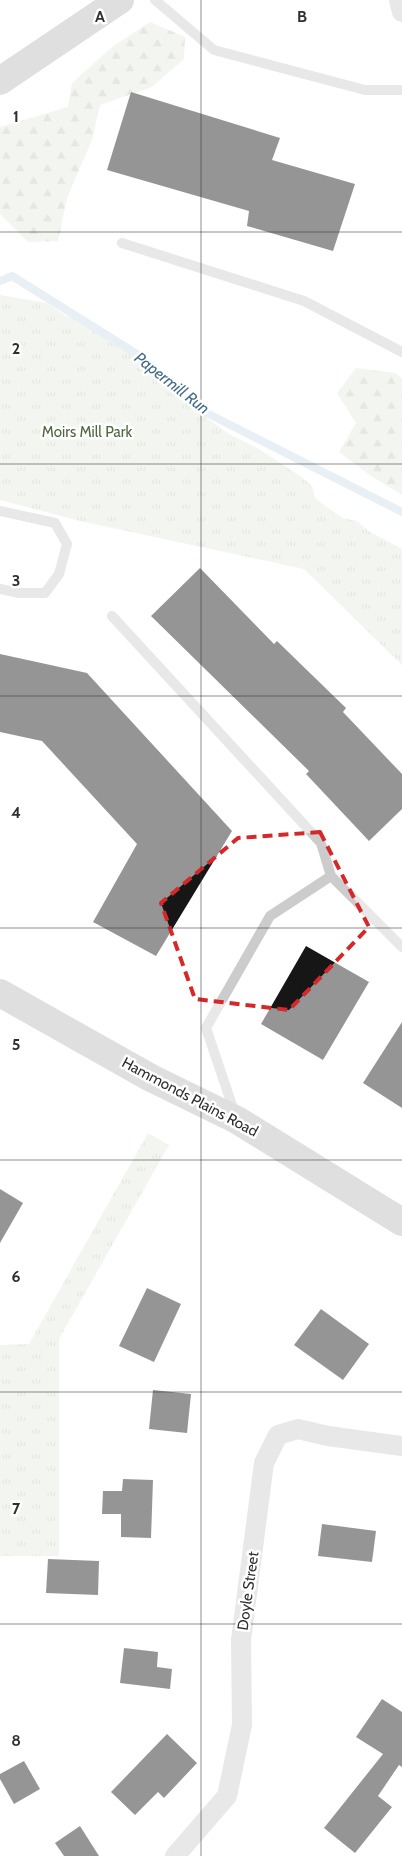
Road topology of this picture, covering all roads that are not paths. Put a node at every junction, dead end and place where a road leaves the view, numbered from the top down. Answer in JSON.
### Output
{"nodes":[{"id":1,"x":120,"y":0,"type":"edge"},
{"id":2,"x":155,"y":0,"type":"edge"},
{"id":3,"x":399,"y":0,"type":"edge"},
{"id":4,"x":402,"y":12,"type":"edge"},
{"id":5,"x":0,"y":81,"type":"edge"},
{"id":6,"x":402,"y":90,"type":"edge"},
{"id":7,"x":122,"y":243,"type":"dead end"},
{"id":8,"x":402,"y":352,"type":"edge"},
{"id":9,"x":0,"y":511,"type":"edge"},
{"id":10,"x":0,"y":589,"type":"edge"},
{"id":11,"x":112,"y":616,"type":"dead end"},
{"id":12,"x":331,"y":876,"type":"junction"},
{"id":13,"x":402,"y":947,"type":"edge"},
{"id":14,"x":0,"y":993,"type":"edge"},
{"id":15,"x":237,"y":1120,"type":"junction"},
{"id":16,"x":402,"y":1222,"type":"edge"},
{"id":17,"x":402,"y":1446,"type":"edge"},
{"id":18,"x":175,"y":1856,"type":"edge"}],
"edges":[{"from":1,"to":5,"type":"main road"},
{"from":2,"to":6,"type":"lane"},
{"from":3,"to":4,"type":"street"},
{"from":7,"to":8,"type":"lane"},
{"from":9,"to":10,"type":"lane"},
{"from":11,"to":12,"type":"lane"},
{"from":12,"to":13,"type":"lane"},
{"from":12,"to":15,"type":"lane"},
{"from":14,"to":15,"type":"main road","name":"Hammonds Plains Road"},
{"from":15,"to":16,"type":"main road","name":"Hammonds Plains Road"},
{"from":17,"to":18,"type":"street","name":"Doyle Street"}]}
